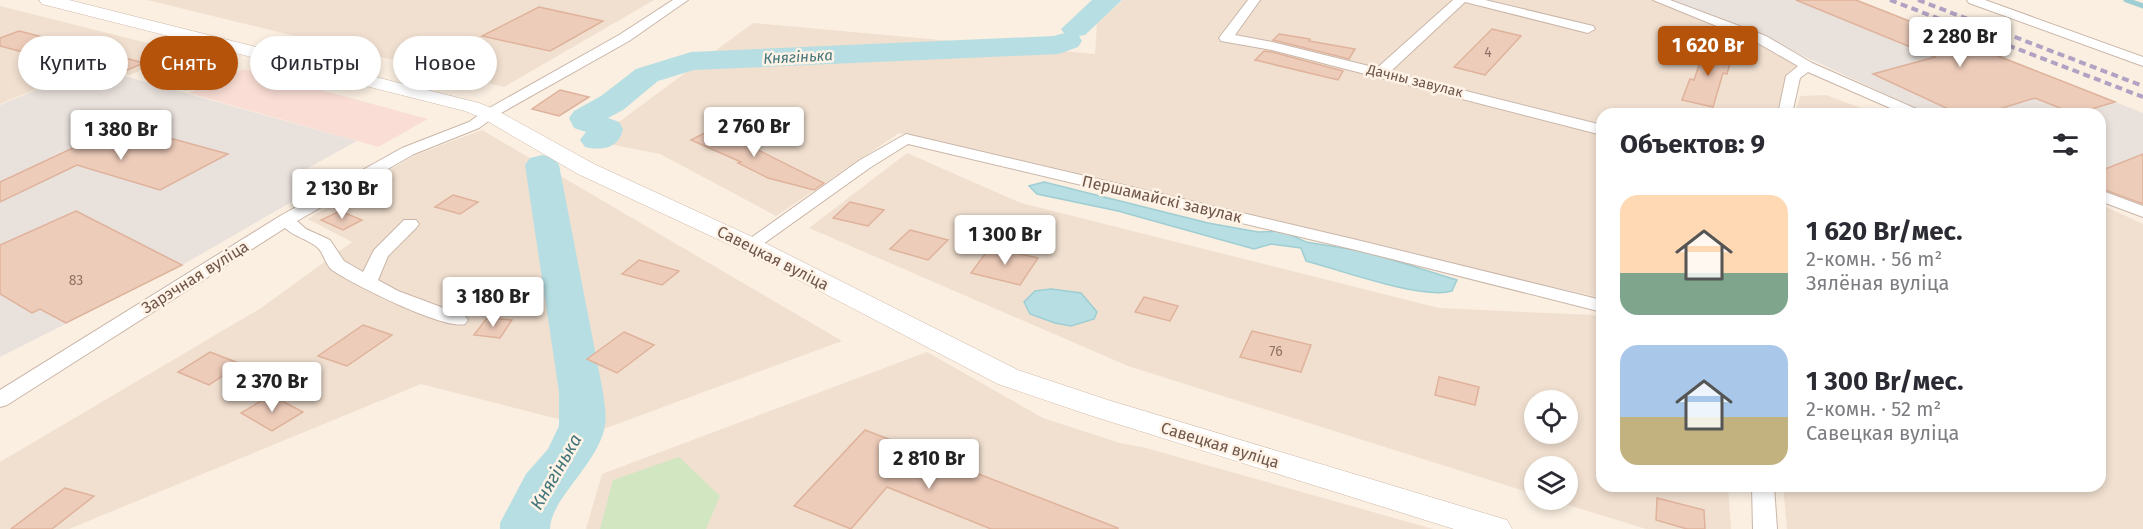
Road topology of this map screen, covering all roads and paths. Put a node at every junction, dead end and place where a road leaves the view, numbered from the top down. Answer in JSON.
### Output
{"nodes":[{"id":1,"x":48,"y":0,"type":"edge"},
{"id":2,"x":682,"y":0,"type":"edge"},
{"id":3,"x":1254,"y":0,"type":"edge"},
{"id":4,"x":1460,"y":0,"type":"edge"},
{"id":5,"x":1470,"y":0,"type":"edge"},
{"id":6,"x":1659,"y":0,"type":"edge"},
{"id":7,"x":1973,"y":0,"type":"edge"},
{"id":8,"x":1588,"y":29,"type":"dead end"},
{"id":9,"x":2143,"y":62,"type":"edge"},
{"id":10,"x":1807,"y":66,"type":"junction"},
{"id":11,"x":1380,"y":73,"type":"junction"},
{"id":12,"x":1786,"y":108,"type":"edge"},
{"id":13,"x":1902,"y":108,"type":"edge"},
{"id":14,"x":489,"y":114,"type":"junction"},
{"id":15,"x":1596,"y":128,"type":"edge"},
{"id":16,"x":2106,"y":197,"type":"edge"},
{"id":17,"x":2143,"y":212,"type":"edge"},
{"id":18,"x":285,"y":220,"type":"junction"},
{"id":19,"x":410,"y":224,"type":"dead end"},
{"id":20,"x":750,"y":245,"type":"junction"},
{"id":21,"x":368,"y":282,"type":"junction"},
{"id":22,"x":1596,"y":305,"type":"edge"},
{"id":23,"x":458,"y":320,"type":"dead end"},
{"id":24,"x":0,"y":400,"type":"edge"},
{"id":25,"x":1763,"y":492,"type":"edge"},
{"id":26,"x":1495,"y":529,"type":"edge"},
{"id":27,"x":1765,"y":529,"type":"edge"}],
"edges":[{"from":1,"to":14,"type":"main road","name":"Савецкая вуліца"},
{"from":2,"to":14,"type":"street","name":"Зарэчная вуліца"},
{"from":3,"to":11,"type":"street","name":"Дачны завулак"},
{"from":4,"to":11,"type":"street"},
{"from":5,"to":8,"type":"street"},
{"from":6,"to":10,"type":"street"},
{"from":7,"to":9,"type":"street"},
{"from":10,"to":12,"type":"street"},
{"from":10,"to":13,"type":"street"},
{"from":11,"to":15,"type":"street","name":"Дачны завулак"},
{"from":14,"to":18,"type":"street","name":"Зарэчная вуліца"},
{"from":14,"to":20,"type":"main road","name":"Савецкая вуліца"},
{"from":16,"to":17,"type":"street"},
{"from":18,"to":21,"type":"street"},
{"from":18,"to":24,"type":"street","name":"Зарэчная вуліца"},
{"from":19,"to":21,"type":"street"},
{"from":20,"to":22,"type":"street","name":"Першамайскі завулак"},
{"from":20,"to":26,"type":"main road","name":"Савецкая вуліца"},
{"from":21,"to":23,"type":"street"},
{"from":25,"to":27,"type":"street"}]}
